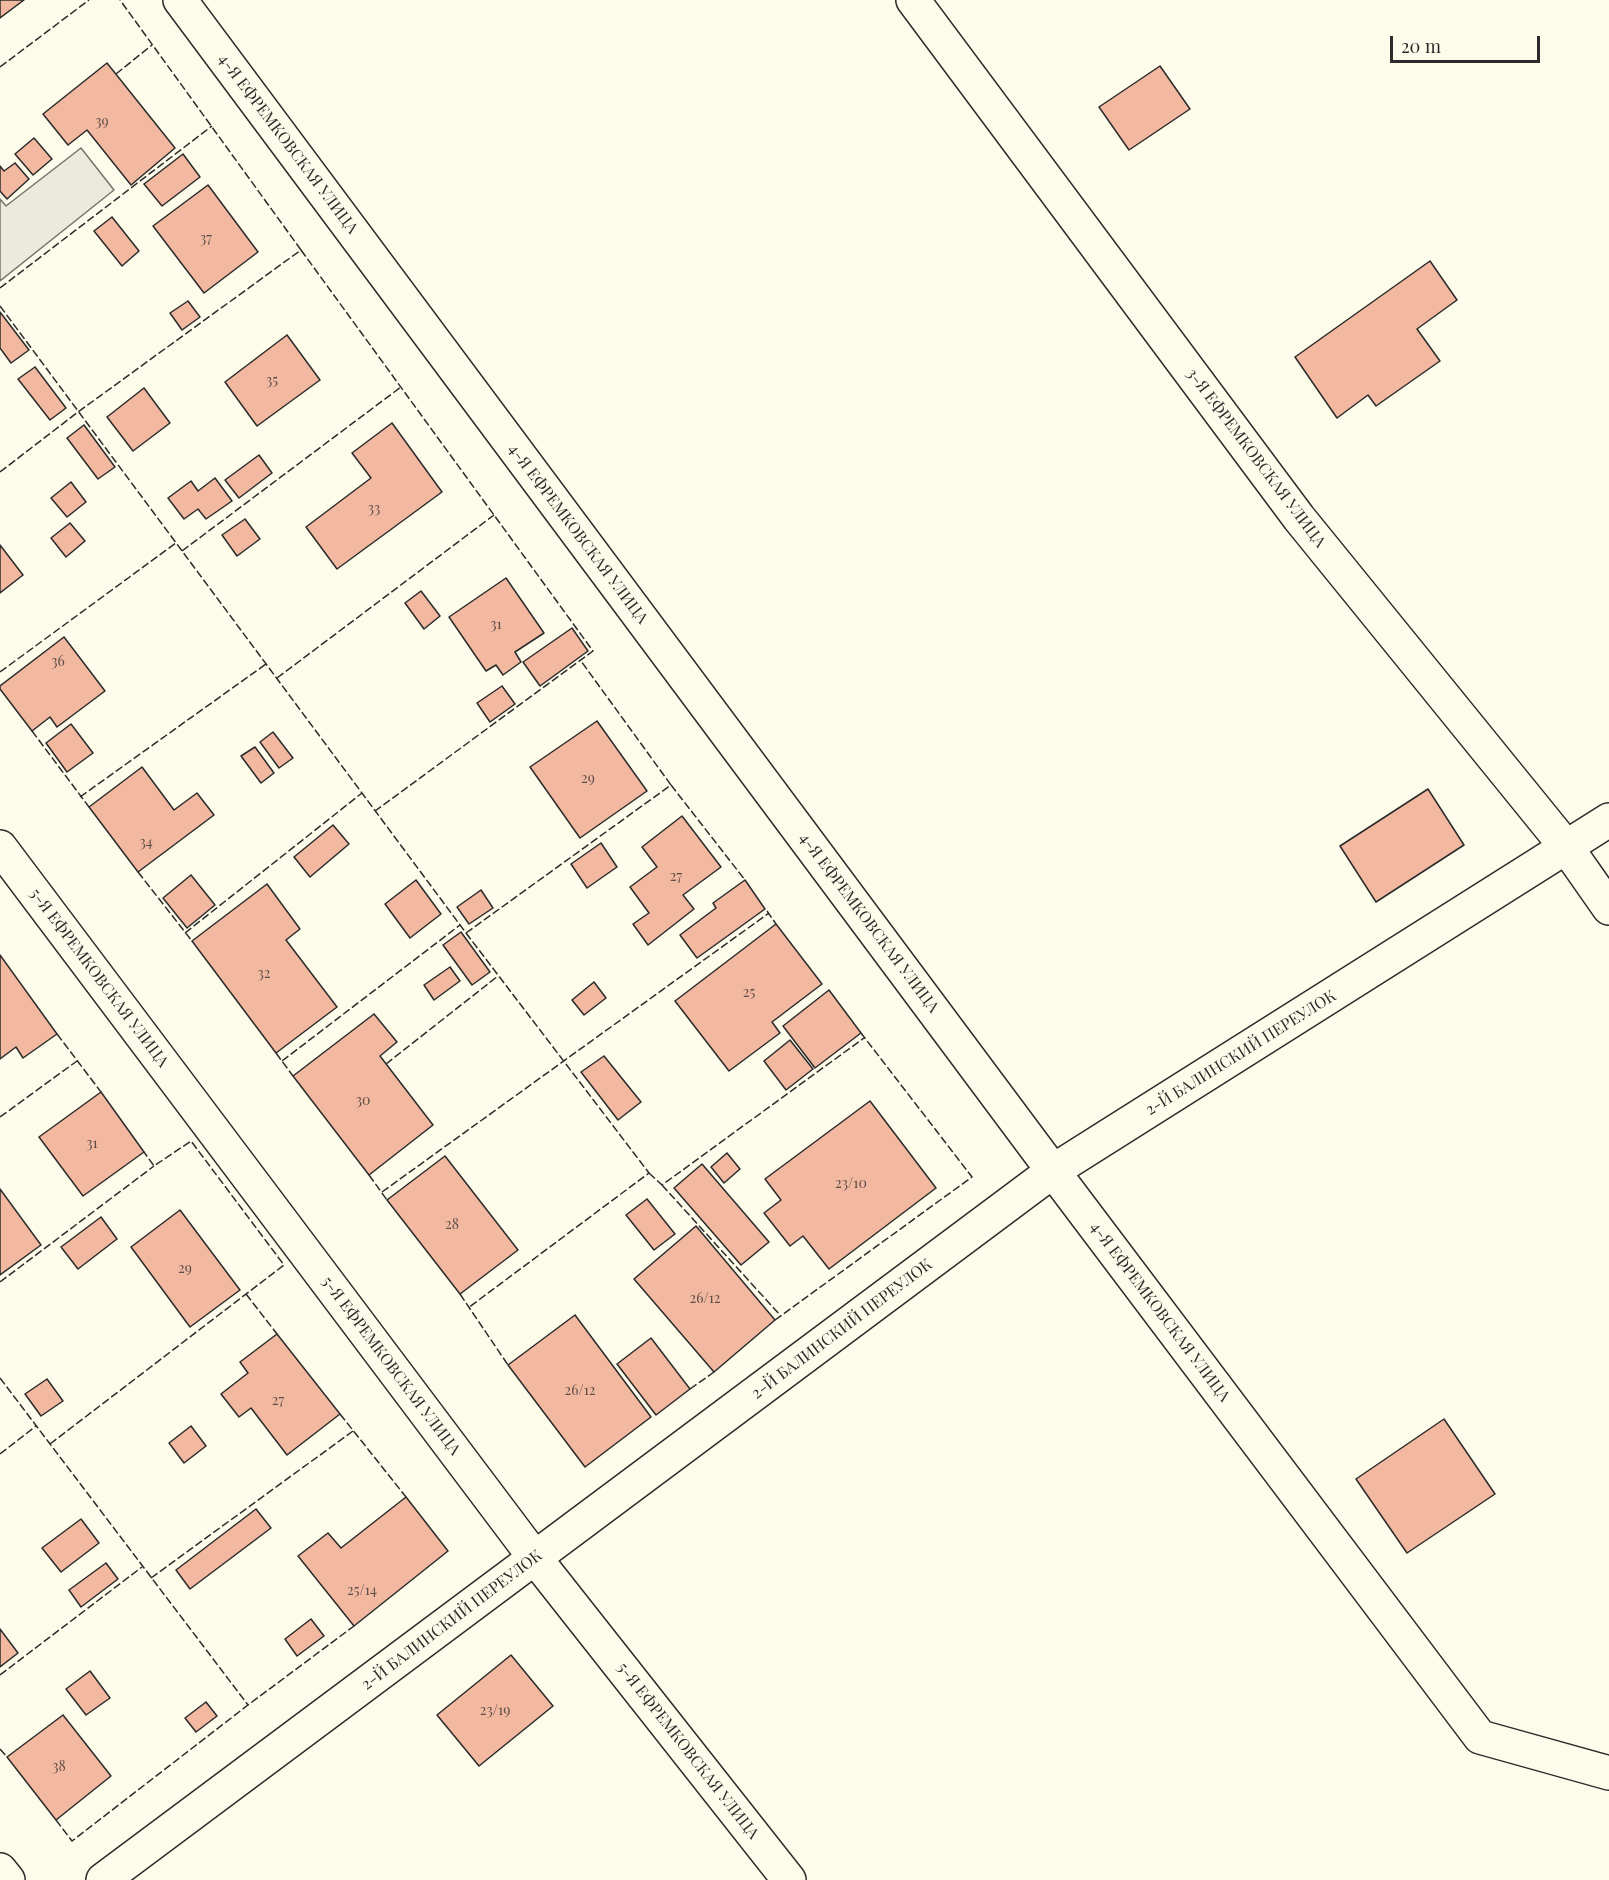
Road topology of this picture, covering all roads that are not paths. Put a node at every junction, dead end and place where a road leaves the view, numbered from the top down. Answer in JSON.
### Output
{"nodes":[{"id":1,"x":180,"y":0,"type":"edge"},
{"id":2,"x":913,"y":0,"type":"edge"},
{"id":3,"x":1609,"y":820,"type":"edge"},
{"id":4,"x":0,"y":847,"type":"edge"},
{"id":5,"x":1567,"y":848,"type":"junction"},
{"id":6,"x":1609,"y":908,"type":"edge"},
{"id":7,"x":1053,"y":1171,"type":"junction"},
{"id":8,"x":535,"y":1558,"type":"junction"},
{"id":9,"x":1609,"y":1773,"type":"edge"},
{"id":10,"x":0,"y":1870,"type":"edge"},
{"id":11,"x":8,"y":1880,"type":"edge"},
{"id":12,"x":103,"y":1880,"type":"edge"},
{"id":13,"x":789,"y":1880,"type":"edge"}],
"edges":[{"from":1,"to":7,"type":"street","name":"4-Я ЕФРЕМКОВСКАЯ УЛИЦА"},
{"from":2,"to":5,"type":"street","name":"3-Я ЕФРЕМКОВСКАЯ УЛИЦА"},
{"from":3,"to":5,"type":"street","name":"2-Й БАЛИНСКИЙ ПЕРЕУЛОК"},
{"from":4,"to":8,"type":"street","name":"5-Я ЕФРЕМКОВСКАЯ УЛИЦА"},
{"from":5,"to":6,"type":"street","name":"3-Я ЕФРЕМКОВСКАЯ УЛИЦА"},
{"from":5,"to":7,"type":"street","name":"2-Й БАЛИНСКИЙ ПЕРЕУЛОК"},
{"from":7,"to":8,"type":"street","name":"2-Й БАЛИНСКИЙ ПЕРЕУЛОК"},
{"from":7,"to":9,"type":"street","name":"4-Я ЕФРЕМКОВСКАЯ УЛИЦА"},
{"from":8,"to":12,"type":"street","name":"2-Й БАЛИНСКИЙ ПЕРЕУЛОК"},
{"from":8,"to":13,"type":"street","name":"5-Я ЕФРЕМКОВСКАЯ УЛИЦА"},
{"from":10,"to":11,"type":"street"}]}
